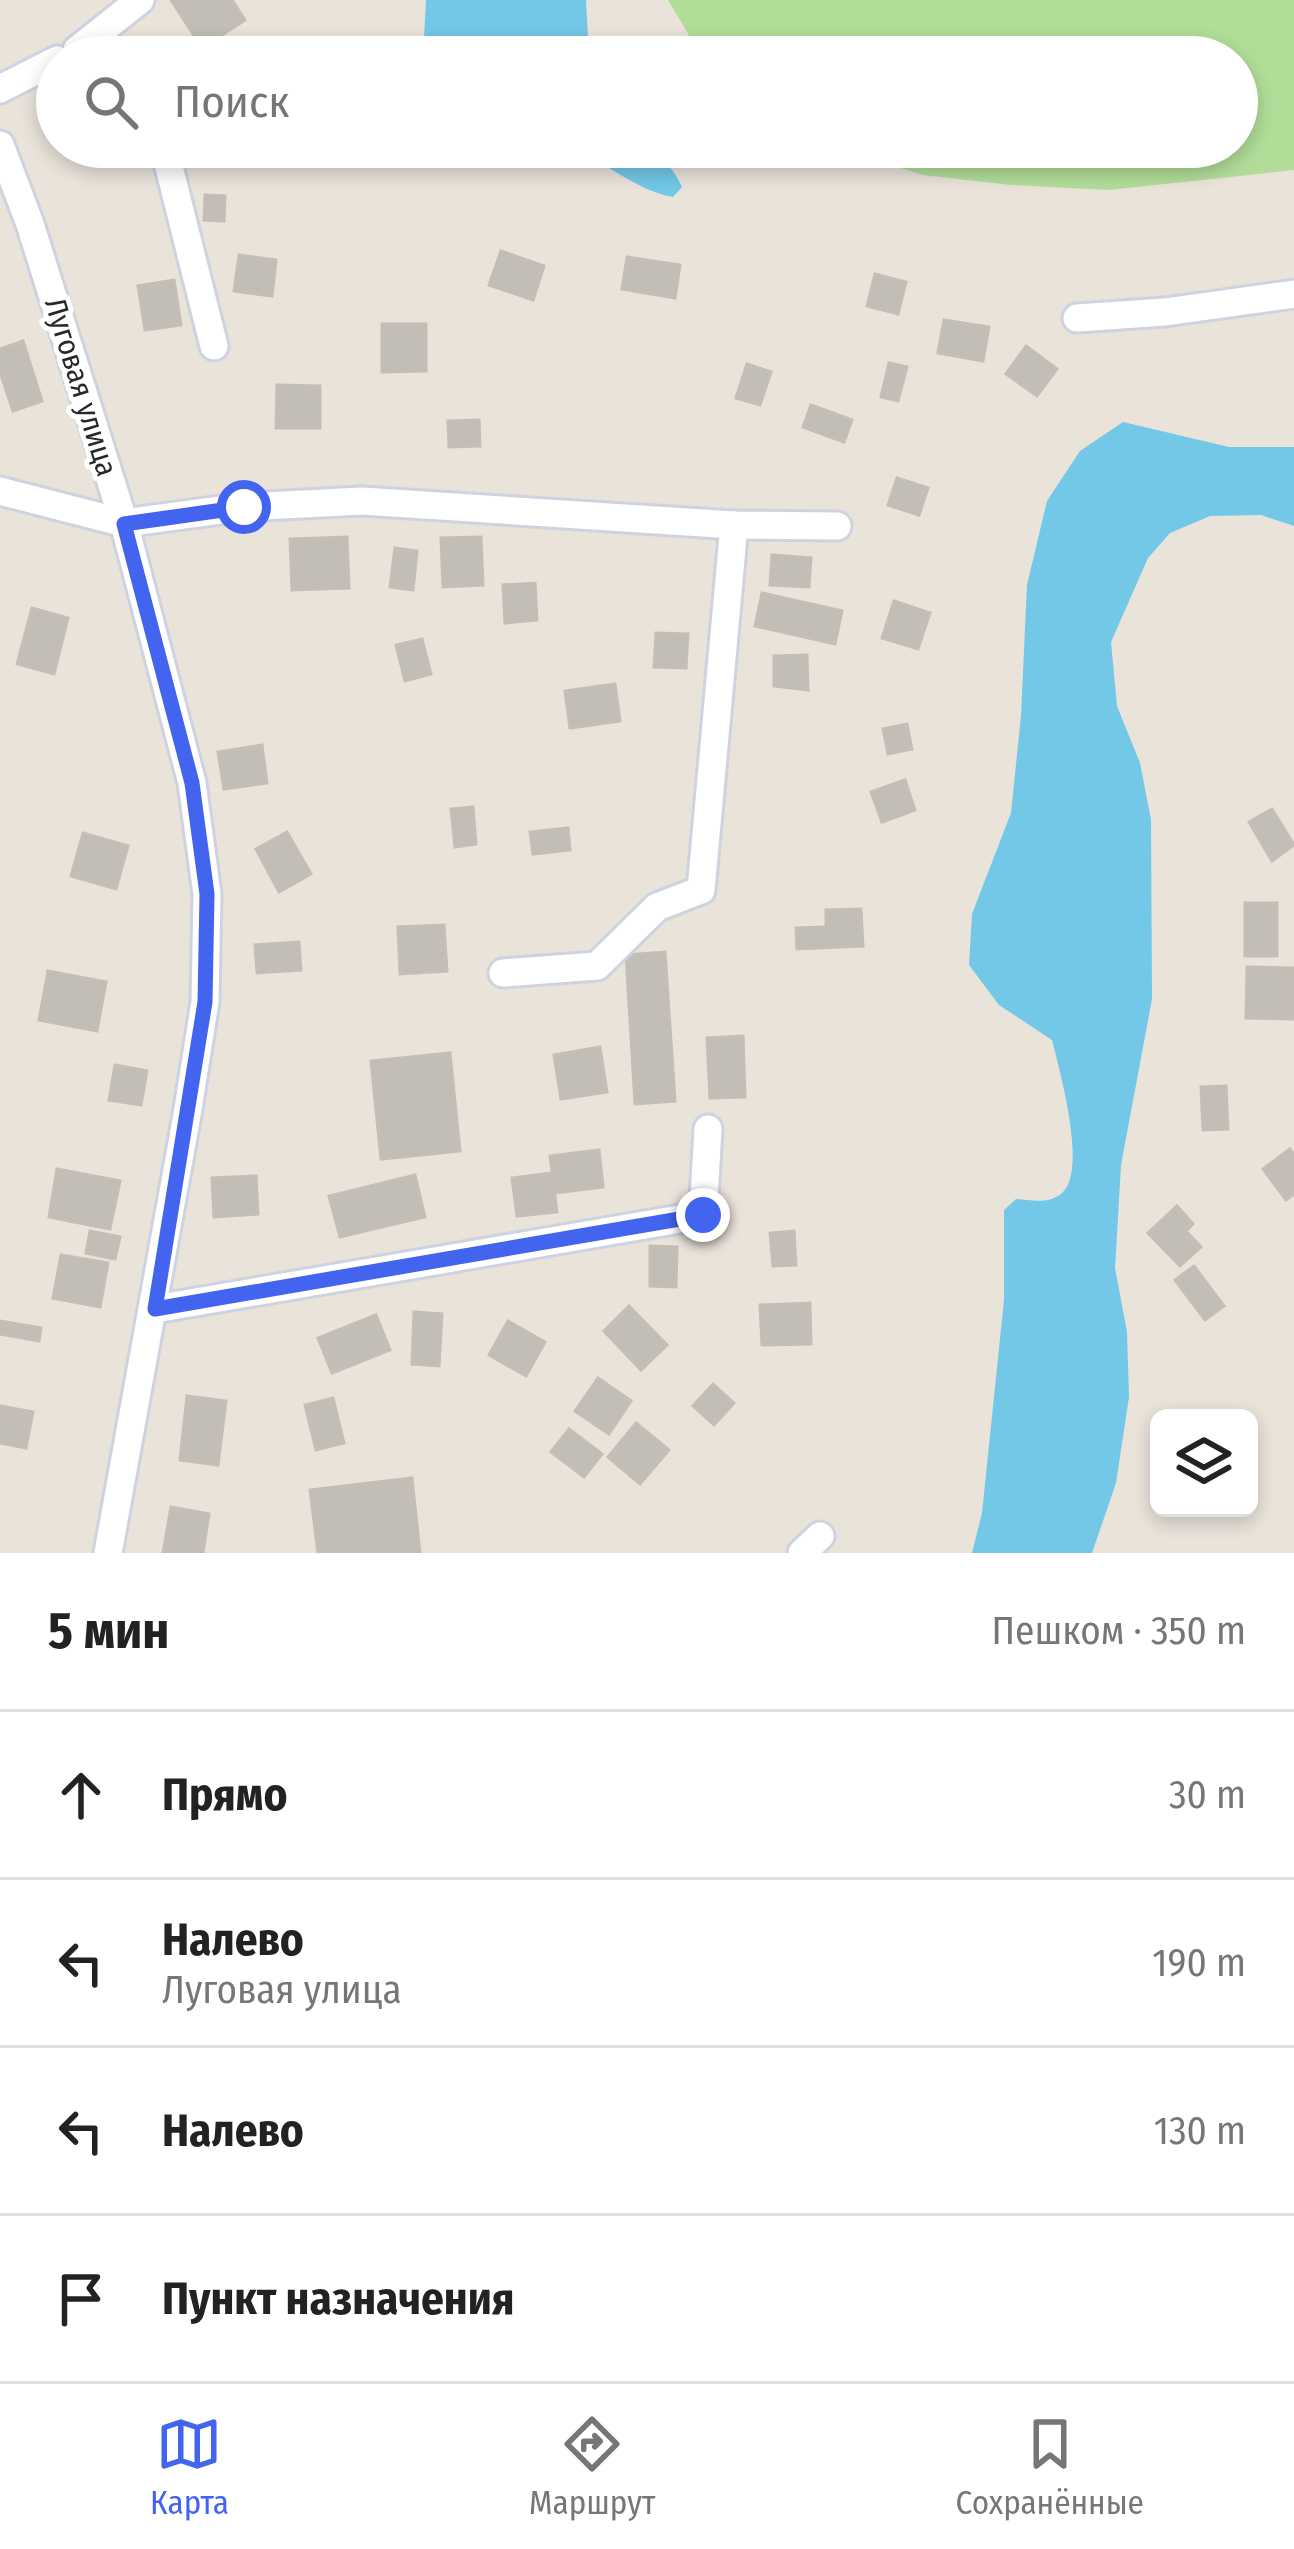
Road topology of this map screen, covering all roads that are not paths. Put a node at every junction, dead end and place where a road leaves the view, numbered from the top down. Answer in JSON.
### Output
{"nodes":[{"id":1,"x":140,"y":0,"type":"edge"},
{"id":2,"x":95,"y":36,"type":"edge"},
{"id":3,"x":36,"y":72,"type":"edge"},
{"id":4,"x":0,"y":89,"type":"edge"},
{"id":5,"x":0,"y":145,"type":"edge"},
{"id":6,"x":169,"y":168,"type":"edge"},
{"id":7,"x":1294,"y":294,"type":"edge"},
{"id":8,"x":1077,"y":318,"type":"dead end"},
{"id":9,"x":214,"y":346,"type":"dead end"},
{"id":10,"x":0,"y":491,"type":"edge"},
{"id":11,"x":124,"y":524,"type":"junction"},
{"id":12,"x":734,"y":525,"type":"junction"},
{"id":13,"x":838,"y":526,"type":"dead end"},
{"id":14,"x":503,"y":974,"type":"dead end"},
{"id":15,"x":707,"y":1129,"type":"dead end"},
{"id":16,"x":155,"y":1309,"type":"junction"},
{"id":17,"x":108,"y":1553,"type":"edge"}],
"edges":[{"from":1,"to":2,"type":"street"},
{"from":3,"to":4,"type":"street"},
{"from":5,"to":11,"type":"street","name":"Луговая улица"},
{"from":6,"to":9,"type":"street"},
{"from":7,"to":8,"type":"street"},
{"from":10,"to":11,"type":"street"},
{"from":11,"to":12,"type":"street"},
{"from":11,"to":16,"type":"street","name":"Луговая улица"},
{"from":12,"to":13,"type":"street"},
{"from":12,"to":14,"type":"street"},
{"from":15,"to":16,"type":"street"},
{"from":16,"to":17,"type":"street","name":"Луговая улица"}]}
